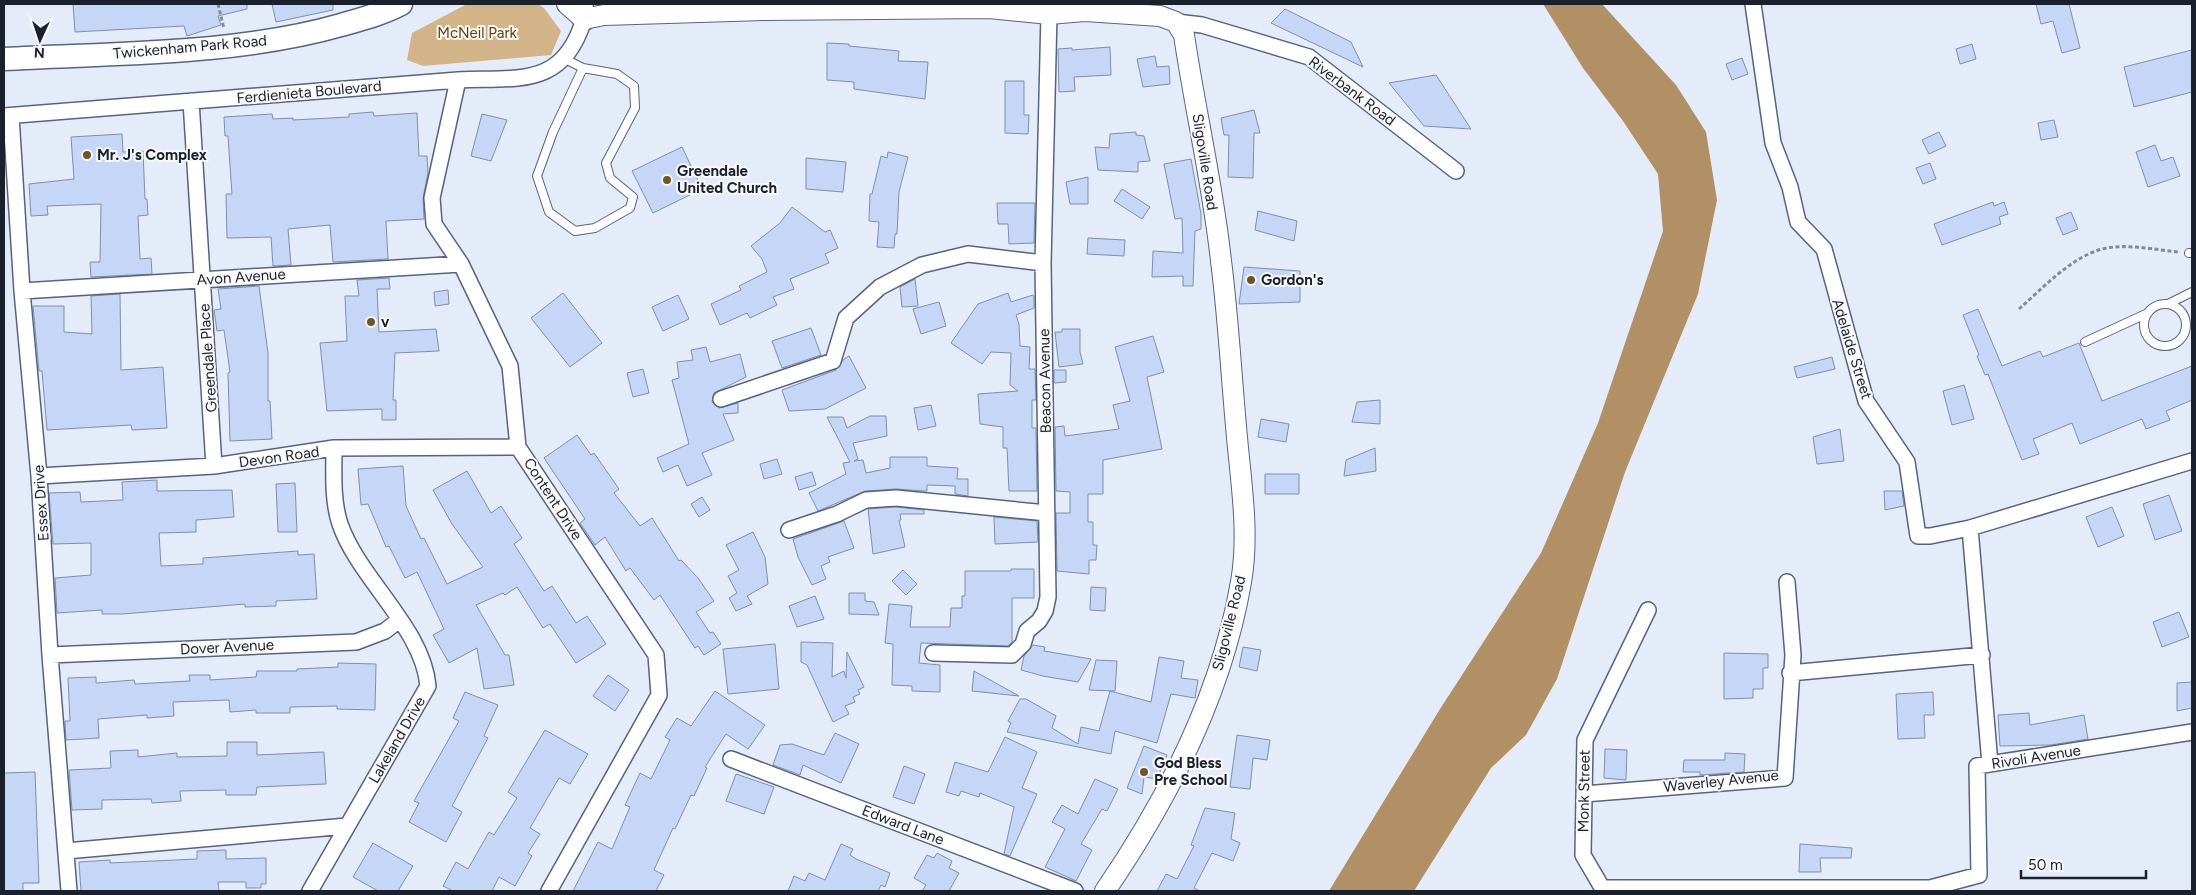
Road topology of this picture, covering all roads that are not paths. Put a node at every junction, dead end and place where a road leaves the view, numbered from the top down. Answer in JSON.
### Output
{"nodes":[{"id":1,"x":402,"y":4,"type":"edge"},
{"id":2,"x":566,"y":4,"type":"edge"},
{"id":3,"x":1754,"y":4,"type":"edge"},
{"id":4,"x":989,"y":6,"type":"edge"},
{"id":5,"x":1092,"y":8,"type":"edge"},
{"id":6,"x":582,"y":12,"type":"edge"},
{"id":7,"x":1049,"y":14,"type":"junction"},
{"id":8,"x":1176,"y":22,"type":"junction"},
{"id":9,"x":4,"y":59,"type":"edge"},
{"id":10,"x":565,"y":59,"type":"junction"},
{"id":11,"x":583,"y":68,"type":"junction"},
{"id":12,"x":458,"y":80,"type":"junction"},
{"id":13,"x":191,"y":101,"type":"junction"},
{"id":14,"x":7,"y":116,"type":"edge"},
{"id":15,"x":1456,"y":171,"type":"dead end"},
{"id":16,"x":1043,"y":263,"type":"junction"},
{"id":17,"x":460,"y":264,"type":"junction"},
{"id":18,"x":202,"y":280,"type":"junction"},
{"id":19,"x":22,"y":291,"type":"junction"},
{"id":20,"x":2192,"y":292,"type":"edge"},
{"id":21,"x":2168,"y":304,"type":"junction"},
{"id":22,"x":2148,"y":314,"type":"junction"},
{"id":23,"x":2085,"y":342,"type":"dead end"},
{"id":24,"x":722,"y":399,"type":"dead end"},
{"id":25,"x":518,"y":447,"type":"junction"},
{"id":26,"x":334,"y":448,"type":"junction"},
{"id":27,"x":2192,"y":461,"type":"edge"},
{"id":28,"x":214,"y":466,"type":"junction"},
{"id":29,"x":40,"y":476,"type":"junction"},
{"id":30,"x":1047,"y":513,"type":"junction"},
{"id":31,"x":1970,"y":528,"type":"junction"},
{"id":32,"x":789,"y":530,"type":"dead end"},
{"id":33,"x":1787,"y":582,"type":"dead end"},
{"id":34,"x":1648,"y":610,"type":"dead end"},
{"id":35,"x":399,"y":620,"type":"junction"},
{"id":36,"x":933,"y":653,"type":"dead end"},
{"id":37,"x":50,"y":655,"type":"junction"},
{"id":38,"x":1982,"y":655,"type":"junction"},
{"id":39,"x":1790,"y":673,"type":"junction"},
{"id":40,"x":2192,"y":732,"type":"edge"},
{"id":41,"x":731,"y":759,"type":"dead end"},
{"id":42,"x":1990,"y":764,"type":"junction"},
{"id":43,"x":1584,"y":794,"type":"junction"},
{"id":44,"x":347,"y":826,"type":"junction"},
{"id":45,"x":66,"y":850,"type":"junction"},
{"id":46,"x":1603,"y":890,"type":"edge"},
{"id":47,"x":69,"y":891,"type":"edge"},
{"id":48,"x":310,"y":891,"type":"edge"},
{"id":49,"x":549,"y":891,"type":"edge"},
{"id":50,"x":1075,"y":891,"type":"edge"},
{"id":51,"x":1105,"y":891,"type":"edge"}],
"edges":[{"from":1,"to":9,"type":"main road","name":"Twickenham Park Road"},
{"from":2,"to":6,"type":"street"},
{"from":3,"to":31,"type":"street","name":"Adelaide Street"},
{"from":4,"to":6,"type":"street"},
{"from":4,"to":7,"type":"street"},
{"from":5,"to":7,"type":"street"},
{"from":5,"to":8,"type":"street"},
{"from":6,"to":10,"type":"street","name":"Ferdienieta Boulevard"},
{"from":7,"to":16,"type":"street","name":"Beacon Avenue"},
{"from":8,"to":15,"type":"street","name":"Riverbank Road"},
{"from":8,"to":51,"type":"street","name":"Sligoville Road"},
{"from":10,"to":11,"type":"lane"},
{"from":10,"to":12,"type":"street","name":"Ferdienieta Boulevard"},
{"from":11,"to":11,"type":"lane"},
{"from":12,"to":13,"type":"street","name":"Ferdienieta Boulevard"},
{"from":12,"to":17,"type":"street","name":"Content Drive"},
{"from":13,"to":14,"type":"street","name":"Ferdienieta Boulevard"},
{"from":13,"to":18,"type":"street","name":"Greendale Place"},
{"from":14,"to":19,"type":"street","name":"Essex Drive"},
{"from":16,"to":24,"type":"street"},
{"from":16,"to":30,"type":"street","name":"Beacon Avenue"},
{"from":17,"to":18,"type":"street","name":"Avon Avenue"},
{"from":17,"to":25,"type":"street","name":"Content Drive"},
{"from":18,"to":19,"type":"street","name":"Avon Avenue"},
{"from":18,"to":28,"type":"street","name":"Greendale Place"},
{"from":19,"to":29,"type":"street","name":"Essex Drive"},
{"from":20,"to":21,"type":"lane"},
{"from":21,"to":22,"type":"lane"},
{"from":21,"to":22,"type":"lane"},
{"from":22,"to":23,"type":"lane"},
{"from":25,"to":26,"type":"street","name":"Devon Road"},
{"from":25,"to":49,"type":"street","name":"Content Drive"},
{"from":26,"to":28,"type":"street","name":"Devon Road"},
{"from":26,"to":35,"type":"street","name":"Lakeland Drive"},
{"from":27,"to":31,"type":"street","name":"Adelaide Street"},
{"from":28,"to":29,"type":"street","name":"Devon Road"},
{"from":29,"to":37,"type":"street","name":"Essex Drive"},
{"from":30,"to":32,"type":"street"},
{"from":30,"to":36,"type":"street","name":"Beacon Avenue"},
{"from":31,"to":38,"type":"street"},
{"from":33,"to":39,"type":"street","name":"Waverley Avenue"},
{"from":34,"to":43,"type":"street","name":"Monk Street"},
{"from":35,"to":37,"type":"street","name":"Dover Avenue"},
{"from":35,"to":44,"type":"street","name":"Lakeland Drive"},
{"from":37,"to":45,"type":"street","name":"Essex Drive"},
{"from":38,"to":39,"type":"street"},
{"from":38,"to":42,"type":"street"},
{"from":39,"to":43,"type":"street","name":"Waverley Avenue"},
{"from":40,"to":42,"type":"street","name":"Rivoli Avenue"},
{"from":41,"to":50,"type":"street","name":"Edward Lane"},
{"from":42,"to":46,"type":"street","name":"Rivoli Avenue"},
{"from":43,"to":46,"type":"street","name":"Monk Street"},
{"from":44,"to":45,"type":"street"},
{"from":44,"to":48,"type":"street","name":"Lakeland Drive"},
{"from":45,"to":47,"type":"street","name":"Essex Drive"}]}
